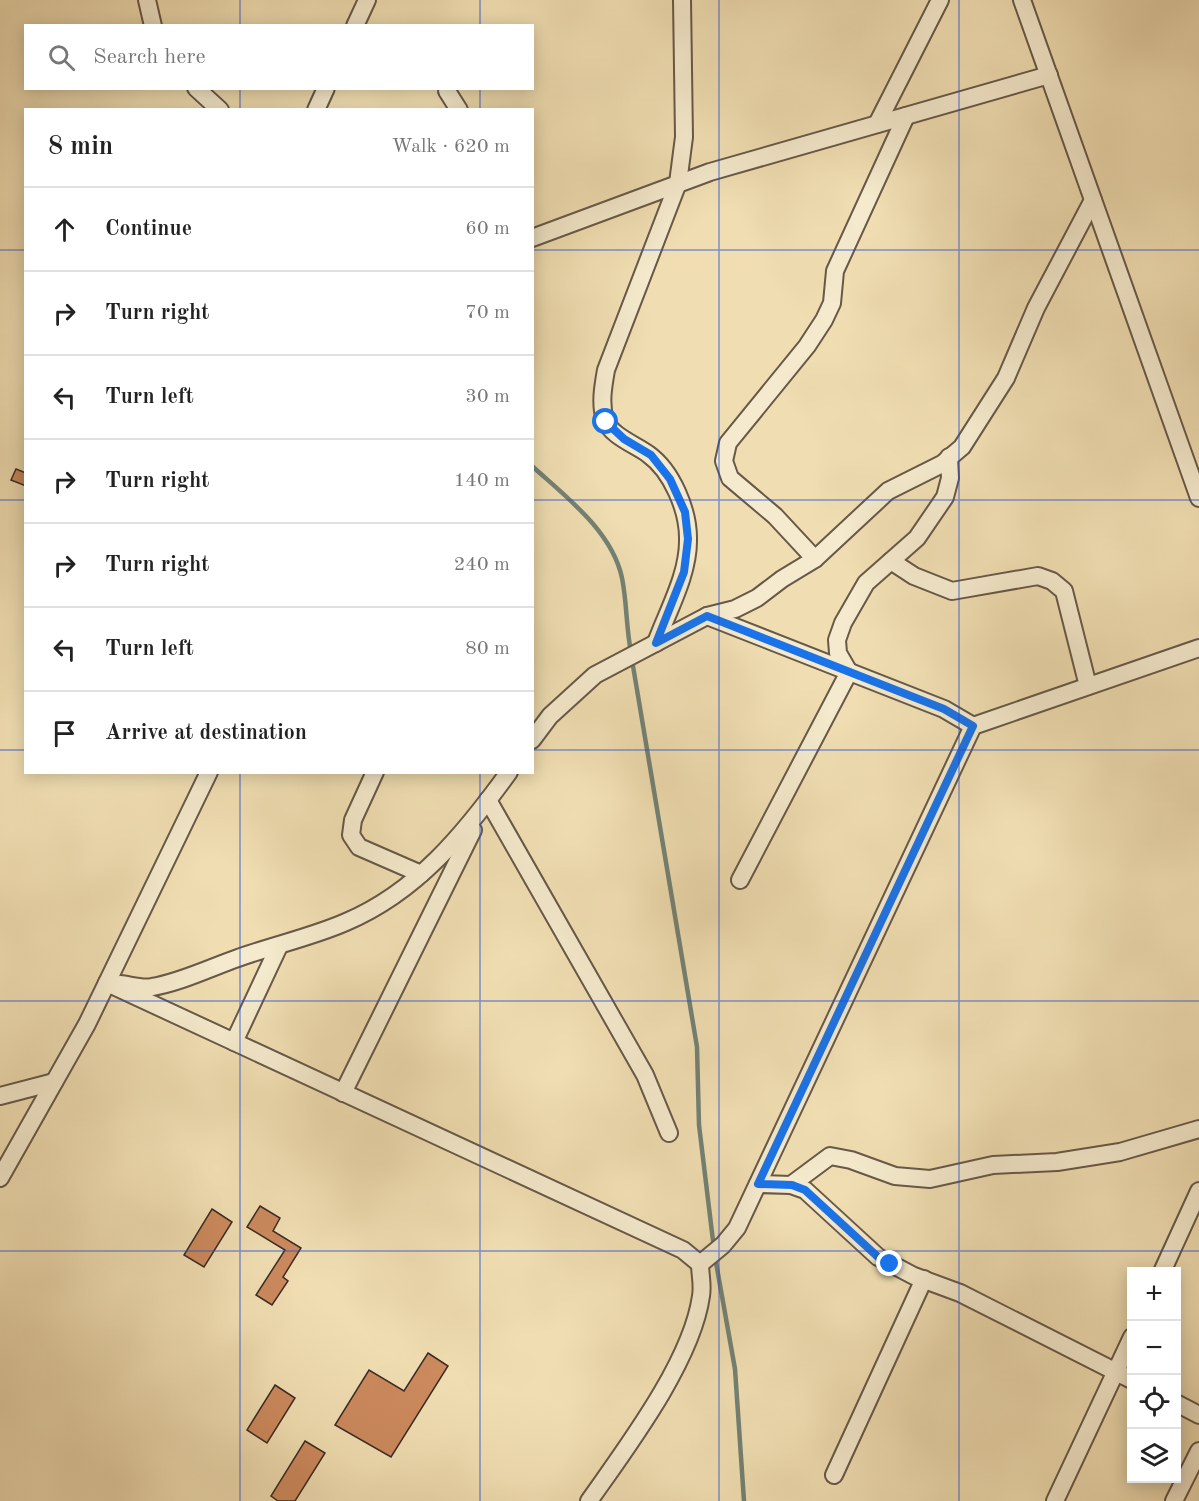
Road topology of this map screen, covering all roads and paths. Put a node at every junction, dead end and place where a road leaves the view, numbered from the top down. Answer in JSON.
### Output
{"nodes":[{"id":1,"x":147,"y":0,"type":"edge"},
{"id":2,"x":367,"y":0,"type":"edge"},
{"id":3,"x":682,"y":0,"type":"edge"},
{"id":4,"x":940,"y":0,"type":"edge"},
{"id":5,"x":1022,"y":0,"type":"edge"},
{"id":6,"x":153,"y":24,"type":"edge"},
{"id":7,"x":356,"y":24,"type":"edge"},
{"id":8,"x":1049,"y":75,"type":"junction"},
{"id":9,"x":198,"y":90,"type":"edge"},
{"id":10,"x":325,"y":90,"type":"edge"},
{"id":11,"x":447,"y":91,"type":"dead end"},
{"id":12,"x":218,"y":108,"type":"edge"},
{"id":13,"x":317,"y":108,"type":"edge"},
{"id":14,"x":458,"y":108,"type":"edge"},
{"id":15,"x":906,"y":116,"type":"junction"},
{"id":16,"x":877,"y":124,"type":"junction"},
{"id":17,"x":678,"y":183,"type":"junction"},
{"id":18,"x":1093,"y":200,"type":"junction"},
{"id":19,"x":534,"y":237,"type":"edge"},
{"id":20,"x":949,"y":458,"type":"junction"},
{"id":21,"x":1199,"y":498,"type":"edge"},
{"id":22,"x":815,"y":559,"type":"junction"},
{"id":23,"x":891,"y":561,"type":"junction"},
{"id":24,"x":707,"y":616,"type":"junction"},
{"id":25,"x":656,"y":643,"type":"junction"},
{"id":26,"x":1199,"y":648,"type":"edge"},
{"id":27,"x":849,"y":672,"type":"junction"},
{"id":28,"x":1088,"y":686,"type":"junction"},
{"id":29,"x":973,"y":726,"type":"junction"},
{"id":30,"x":534,"y":737,"type":"edge"},
{"id":31,"x":208,"y":774,"type":"edge"},
{"id":32,"x":374,"y":774,"type":"edge"},
{"id":33,"x":507,"y":774,"type":"edge"},
{"id":34,"x":488,"y":800,"type":"junction"},
{"id":35,"x":421,"y":874,"type":"junction"},
{"id":36,"x":740,"y":880,"type":"dead end"},
{"id":37,"x":279,"y":946,"type":"junction"},
{"id":38,"x":107,"y":983,"type":"junction"},
{"id":39,"x":234,"y":1042,"type":"junction"},
{"id":40,"x":54,"y":1082,"type":"junction"},
{"id":41,"x":344,"y":1093,"type":"junction"},
{"id":42,"x":0,"y":1096,"type":"edge"},
{"id":43,"x":1199,"y":1129,"type":"edge"},
{"id":44,"x":669,"y":1133,"type":"dead end"},
{"id":45,"x":0,"y":1178,"type":"edge"},
{"id":46,"x":758,"y":1184,"type":"junction"},
{"id":47,"x":792,"y":1185,"type":"junction"},
{"id":48,"x":1199,"y":1191,"type":"edge"},
{"id":49,"x":705,"y":1260,"type":"junction"},
{"id":50,"x":1164,"y":1267,"type":"edge"},
{"id":51,"x":924,"y":1279,"type":"junction"},
{"id":52,"x":1127,"y":1346,"type":"edge"},
{"id":53,"x":1115,"y":1372,"type":"junction"},
{"id":54,"x":1127,"y":1378,"type":"edge"},
{"id":55,"x":1181,"y":1405,"type":"edge"},
{"id":56,"x":1199,"y":1414,"type":"edge"},
{"id":57,"x":1199,"y":1451,"type":"edge"},
{"id":58,"x":834,"y":1475,"type":"dead end"},
{"id":59,"x":590,"y":1501,"type":"edge"},
{"id":60,"x":1055,"y":1501,"type":"edge"},
{"id":61,"x":1174,"y":1501,"type":"edge"}],
"edges":[{"from":1,"to":6,"type":"street"},
{"from":2,"to":7,"type":"street"},
{"from":3,"to":17,"type":"street"},
{"from":4,"to":16,"type":"street"},
{"from":5,"to":8,"type":"street"},
{"from":8,"to":15,"type":"street"},
{"from":8,"to":18,"type":"street"},
{"from":9,"to":12,"type":"street"},
{"from":10,"to":13,"type":"street"},
{"from":11,"to":14,"type":"street"},
{"from":15,"to":16,"type":"street"},
{"from":15,"to":22,"type":"street"},
{"from":16,"to":17,"type":"street"},
{"from":17,"to":19,"type":"street"},
{"from":17,"to":25,"type":"street"},
{"from":18,"to":20,"type":"street"},
{"from":18,"to":21,"type":"street"},
{"from":20,"to":22,"type":"street"},
{"from":20,"to":23,"type":"street"},
{"from":22,"to":24,"type":"street"},
{"from":23,"to":27,"type":"street"},
{"from":23,"to":28,"type":"street"},
{"from":24,"to":25,"type":"street"},
{"from":24,"to":27,"type":"street"},
{"from":25,"to":30,"type":"street"},
{"from":26,"to":28,"type":"street"},
{"from":27,"to":29,"type":"street"},
{"from":27,"to":36,"type":"street"},
{"from":28,"to":29,"type":"street"},
{"from":29,"to":46,"type":"street"},
{"from":31,"to":38,"type":"street"},
{"from":32,"to":35,"type":"street"},
{"from":33,"to":34,"type":"street"},
{"from":34,"to":35,"type":"street"},
{"from":34,"to":41,"type":"street"},
{"from":34,"to":44,"type":"street"},
{"from":35,"to":37,"type":"street"},
{"from":37,"to":38,"type":"street"},
{"from":37,"to":39,"type":"street"},
{"from":38,"to":39,"type":"street"},
{"from":38,"to":40,"type":"street"},
{"from":39,"to":41,"type":"street"},
{"from":40,"to":42,"type":"street"},
{"from":40,"to":45,"type":"street"},
{"from":41,"to":49,"type":"street"},
{"from":43,"to":47,"type":"street"},
{"from":46,"to":47,"type":"street"},
{"from":46,"to":49,"type":"street"},
{"from":47,"to":51,"type":"street"},
{"from":48,"to":50,"type":"street"},
{"from":49,"to":59,"type":"street"},
{"from":51,"to":53,"type":"street"},
{"from":51,"to":58,"type":"street"},
{"from":52,"to":53,"type":"street"},
{"from":53,"to":54,"type":"street"},
{"from":53,"to":60,"type":"street"},
{"from":55,"to":56,"type":"street"},
{"from":57,"to":61,"type":"street"}]}
